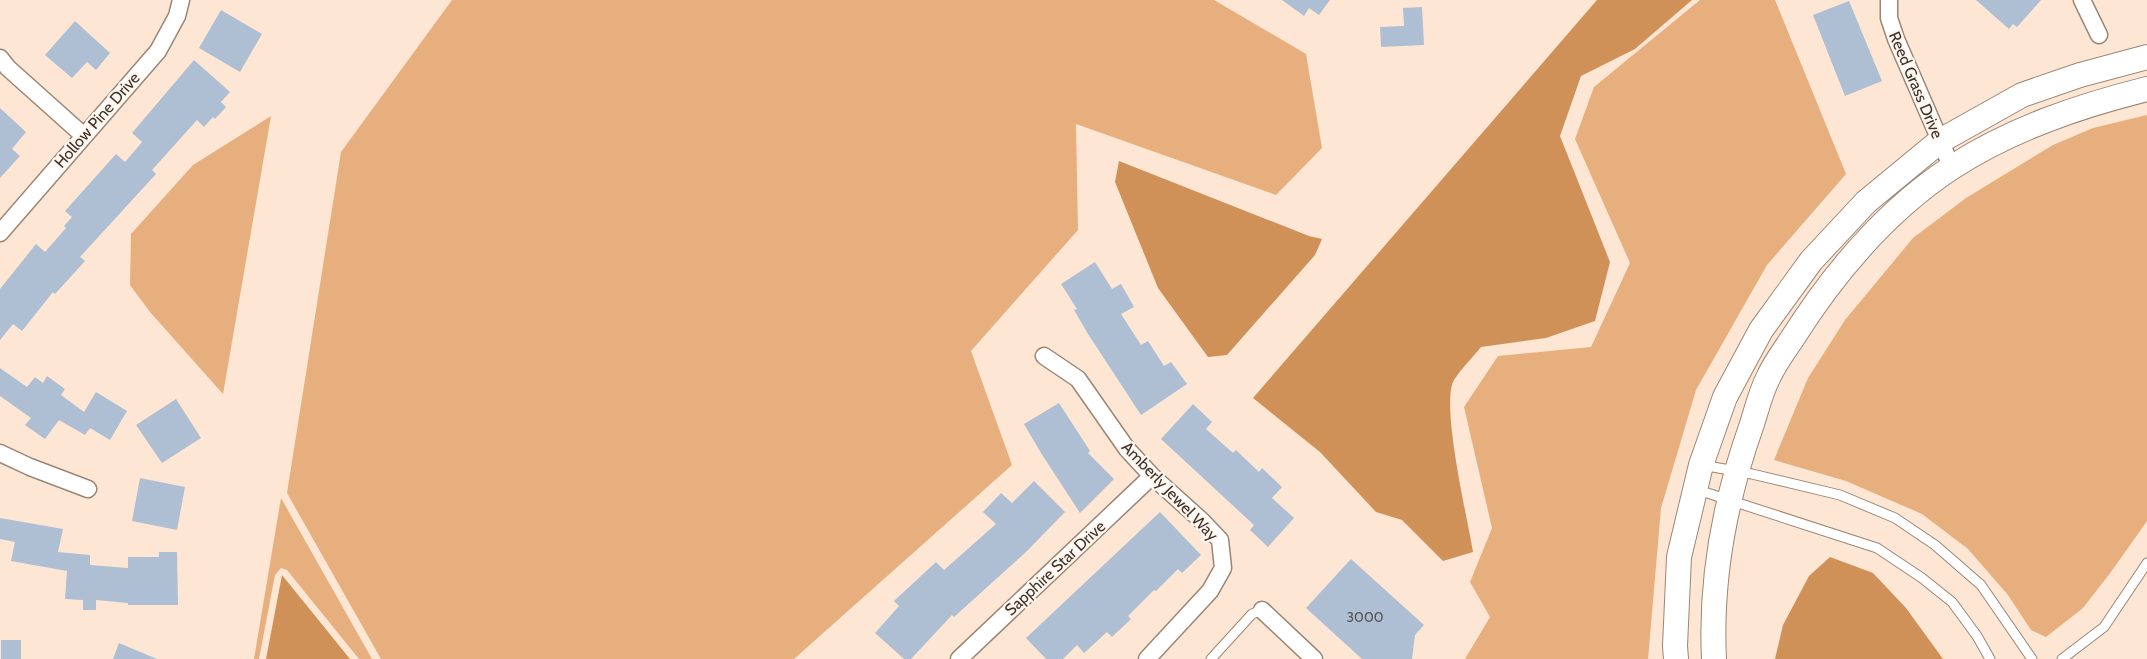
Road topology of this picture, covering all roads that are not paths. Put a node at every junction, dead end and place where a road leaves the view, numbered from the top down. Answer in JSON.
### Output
{"nodes":[{"id":1,"x":181,"y":0,"type":"edge"},
{"id":2,"x":1889,"y":0,"type":"edge"},
{"id":3,"x":2082,"y":0,"type":"edge"},
{"id":4,"x":2099,"y":35,"type":"dead end"},
{"id":5,"x":2147,"y":57,"type":"edge"},
{"id":6,"x":0,"y":58,"type":"edge"},
{"id":7,"x":2147,"y":89,"type":"edge"},
{"id":8,"x":84,"y":136,"type":"junction"},
{"id":9,"x":1940,"y":141,"type":"junction"},
{"id":10,"x":1952,"y":168,"type":"junction"},
{"id":11,"x":0,"y":233,"type":"edge"},
{"id":12,"x":1044,"y":356,"type":"dead end"},
{"id":13,"x":0,"y":453,"type":"edge"},
{"id":14,"x":1700,"y":465,"type":"junction"},
{"id":15,"x":1735,"y":471,"type":"junction"},
{"id":16,"x":1152,"y":476,"type":"junction"},
{"id":17,"x":88,"y":489,"type":"dead end"},
{"id":18,"x":1695,"y":489,"type":"junction"},
{"id":19,"x":1729,"y":500,"type":"junction"},
{"id":20,"x":2147,"y":563,"type":"edge"},
{"id":21,"x":1262,"y":610,"type":"joint"},
{"id":22,"x":959,"y":659,"type":"edge"},
{"id":23,"x":1148,"y":659,"type":"edge"},
{"id":24,"x":1211,"y":659,"type":"edge"},
{"id":25,"x":1314,"y":659,"type":"edge"},
{"id":26,"x":1676,"y":659,"type":"edge"},
{"id":27,"x":1714,"y":659,"type":"edge"},
{"id":28,"x":1990,"y":659,"type":"edge"},
{"id":29,"x":2032,"y":659,"type":"edge"},
{"id":30,"x":2062,"y":659,"type":"edge"}],
"edges":[{"from":1,"to":8,"type":"street","name":"Hollow Pine Drive"},
{"from":2,"to":9,"type":"street","name":"Reed Grass Drive"},
{"from":3,"to":4,"type":"street"},
{"from":5,"to":9,"type":"street"},
{"from":6,"to":8,"type":"street"},
{"from":7,"to":10,"type":"street"},
{"from":8,"to":11,"type":"street","name":"Hollow Pine Drive"},
{"from":9,"to":10,"type":"street","name":"Reed Grass Drive"},
{"from":9,"to":14,"type":"street"},
{"from":10,"to":15,"type":"street"},
{"from":12,"to":16,"type":"street","name":"Amberly Jewel Way"},
{"from":13,"to":17,"type":"street"},
{"from":14,"to":15,"type":"lane"},
{"from":14,"to":18,"type":"street"},
{"from":15,"to":19,"type":"street"},
{"from":15,"to":29,"type":"lane"},
{"from":16,"to":22,"type":"street","name":"Sapphire Star Drive"},
{"from":16,"to":23,"type":"street","name":"Amberly Jewel Way"},
{"from":18,"to":19,"type":"lane"},
{"from":18,"to":26,"type":"street"},
{"from":19,"to":27,"type":"street"},
{"from":19,"to":28,"type":"lane"},
{"from":20,"to":30,"type":"lane"},
{"from":21,"to":24,"type":"lane"},
{"from":21,"to":25,"type":"street"}]}
